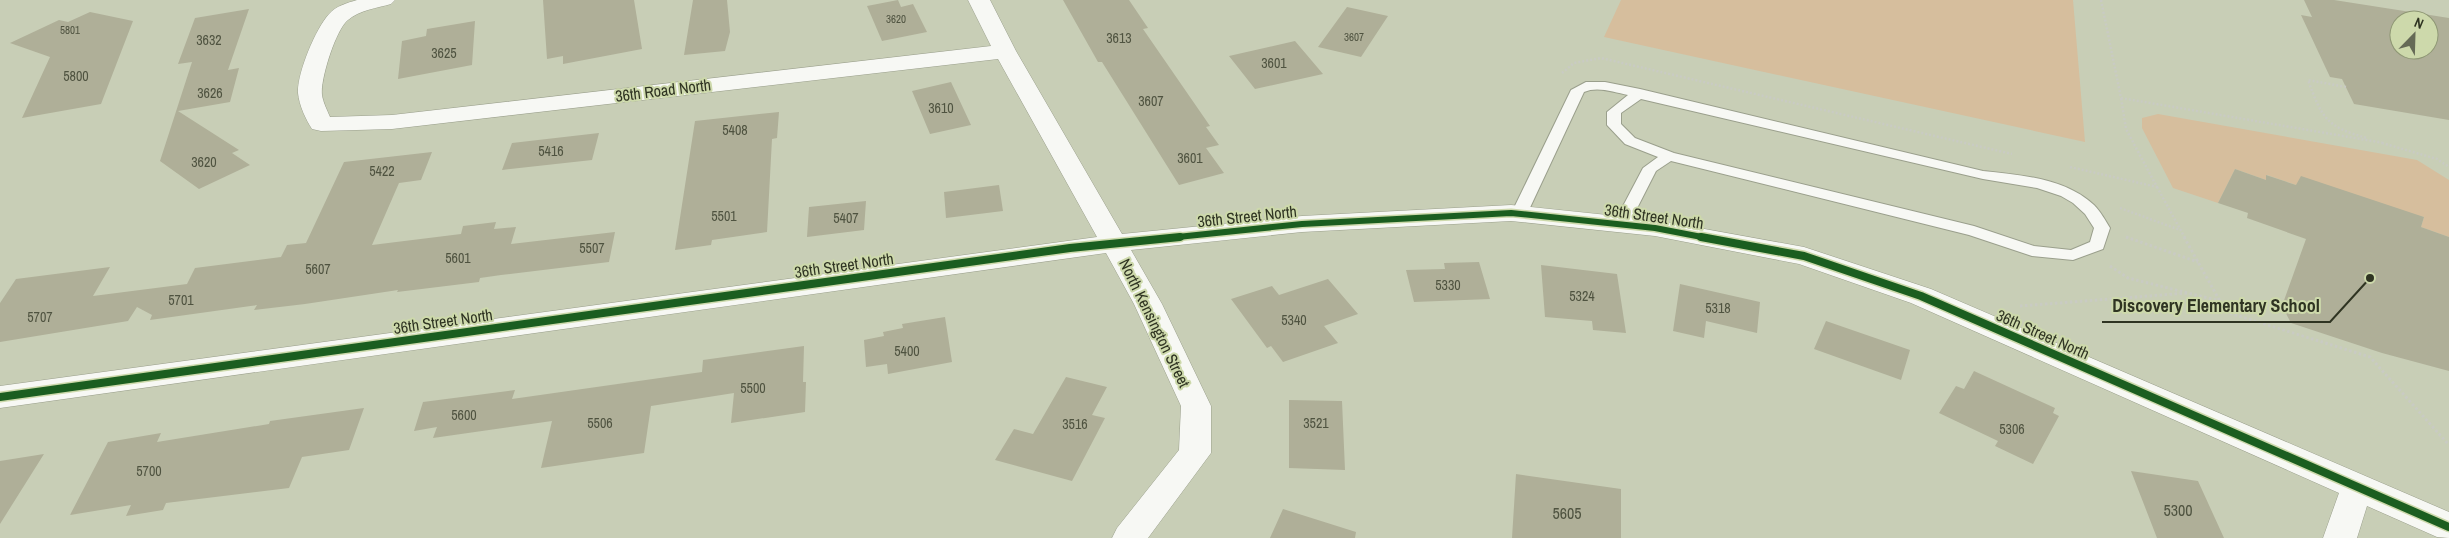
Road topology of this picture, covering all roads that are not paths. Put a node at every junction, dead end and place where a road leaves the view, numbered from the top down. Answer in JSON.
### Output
{"nodes":[{"id":1,"x":384,"y":0,"type":"edge"},
{"id":2,"x":979,"y":0,"type":"edge"},
{"id":3,"x":1005,"y":51,"type":"junction"},
{"id":4,"x":1640,"y":93,"type":"junction"},
{"id":5,"x":1669,"y":156,"type":"junction"},
{"id":6,"x":1519,"y":214,"type":"junction"},
{"id":7,"x":1621,"y":224,"type":"junction"},
{"id":8,"x":1114,"y":242,"type":"junction"},
{"id":9,"x":0,"y":397,"type":"edge"},
{"id":10,"x":2358,"y":487,"type":"junction"},
{"id":11,"x":2449,"y":527,"type":"edge"},
{"id":12,"x":1129,"y":538,"type":"edge"},
{"id":13,"x":2340,"y":538,"type":"edge"}],
"edges":[{"from":1,"to":3,"type":"street","name":"36th Road North"},
{"from":2,"to":3,"type":"street","name":"North Kensington Street"},
{"from":3,"to":8,"type":"street","name":"North Kensington Street"},
{"from":4,"to":5,"type":"lane"},
{"from":4,"to":5,"type":"lane"},
{"from":4,"to":6,"type":"lane"},
{"from":5,"to":7,"type":"lane"},
{"from":6,"to":7,"type":"street","name":"36th Street North"},
{"from":6,"to":8,"type":"street","name":"36th Street North"},
{"from":7,"to":10,"type":"street","name":"36th Street North"},
{"from":8,"to":9,"type":"street","name":"36th Street North"},
{"from":8,"to":12,"type":"street","name":"North Kensington Street"},
{"from":10,"to":11,"type":"street","name":"36th Street North"},
{"from":10,"to":13,"type":"street"}]}
